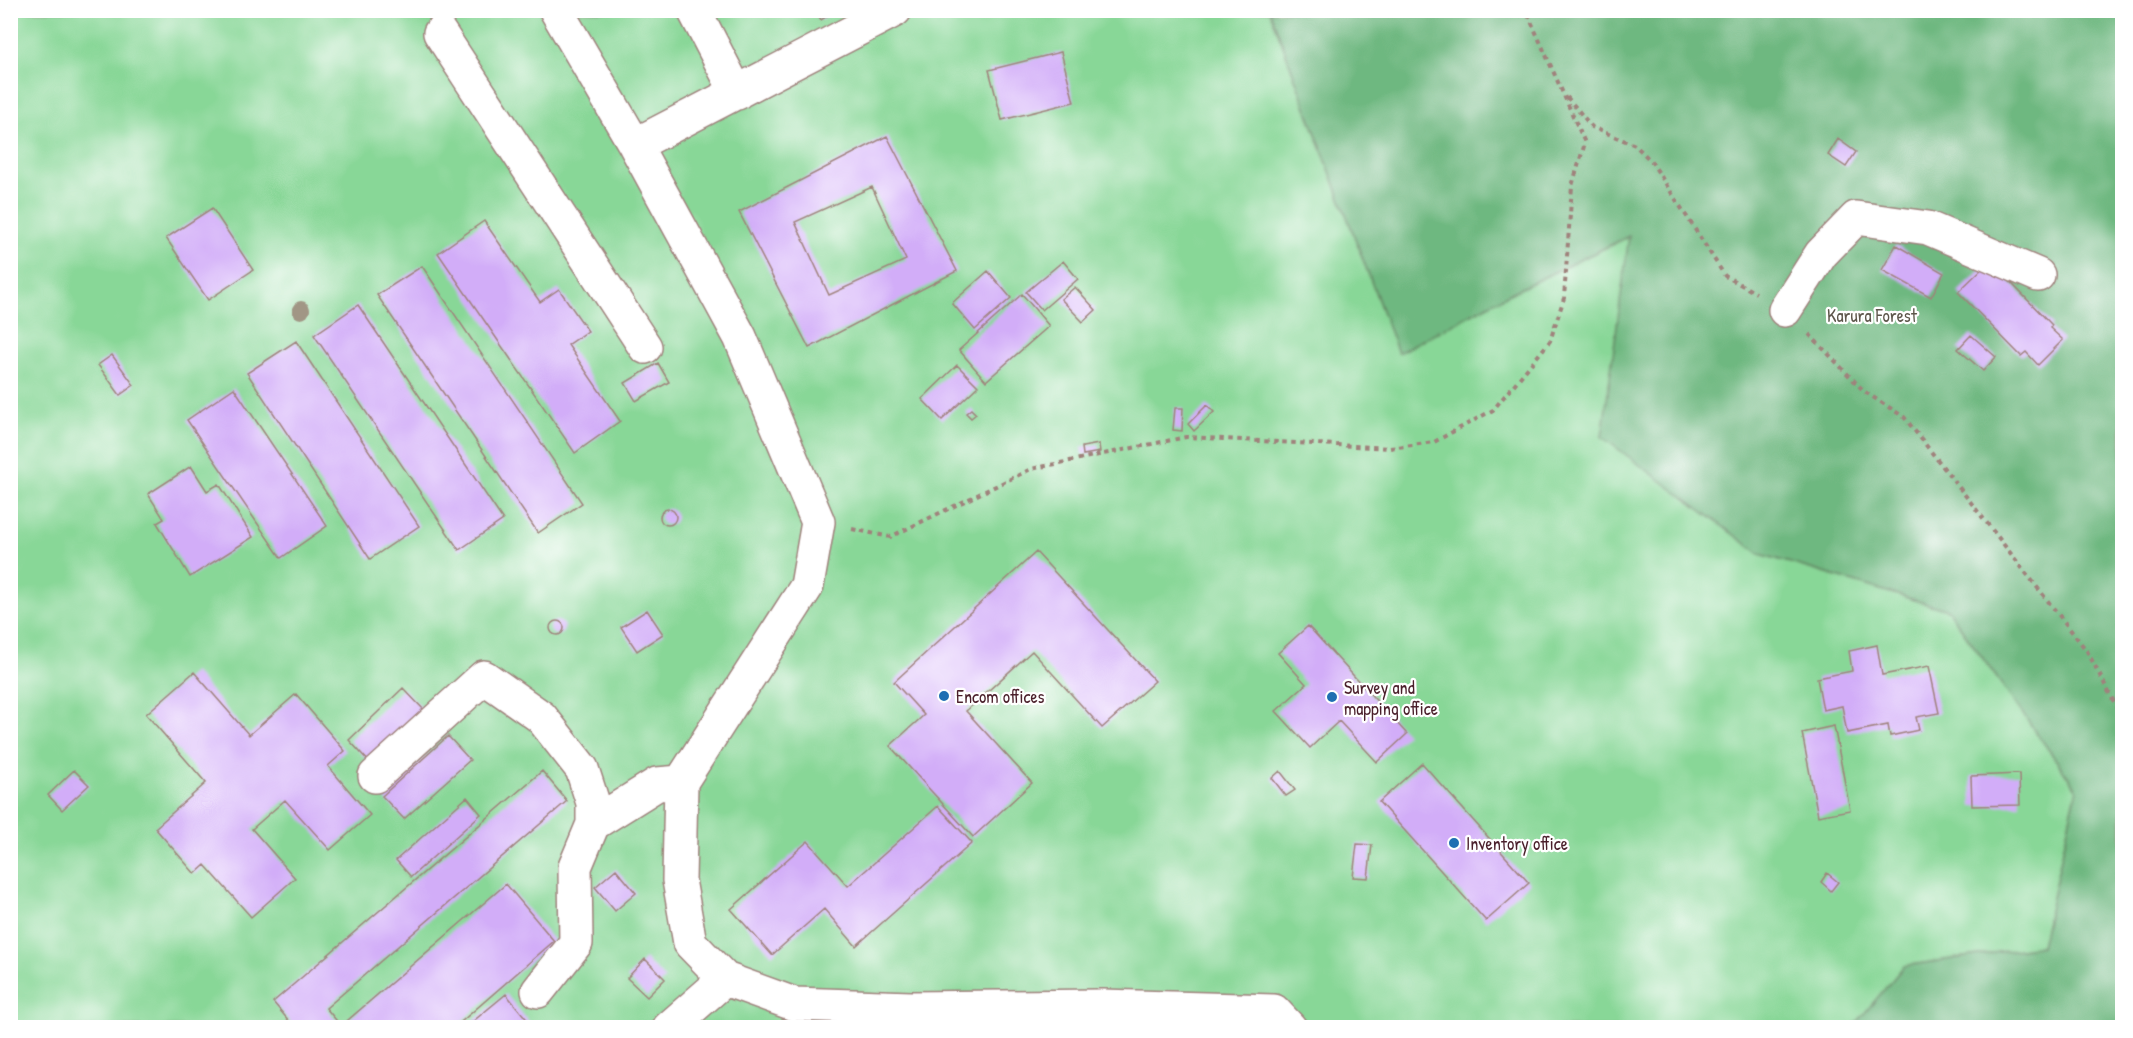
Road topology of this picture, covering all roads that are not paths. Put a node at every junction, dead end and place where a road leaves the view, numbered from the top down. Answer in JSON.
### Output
{"nodes":[{"id":1,"x":556,"y":10,"type":"edge"},
{"id":2,"x":694,"y":10,"type":"edge"},
{"id":3,"x":895,"y":10,"type":"edge"},
{"id":4,"x":440,"y":33,"type":"dead end"},
{"id":5,"x":737,"y":93,"type":"junction"},
{"id":6,"x":635,"y":145,"type":"junction"},
{"id":7,"x":2038,"y":275,"type":"dead end"},
{"id":8,"x":1785,"y":310,"type":"road end"},
{"id":9,"x":645,"y":348,"type":"dead end"},
{"id":10,"x":375,"y":776,"type":"dead end"},
{"id":11,"x":681,"y":782,"type":"junction"},
{"id":12,"x":593,"y":824,"type":"junction"},
{"id":13,"x":725,"y":979,"type":"junction"},
{"id":14,"x":538,"y":992,"type":"dead end"},
{"id":15,"x":669,"y":1028,"type":"edge"},
{"id":16,"x":1290,"y":1028,"type":"edge"}],
"edges":[{"from":1,"to":6,"type":"street"},
{"from":2,"to":5,"type":"street"},
{"from":3,"to":5,"type":"street"},
{"from":4,"to":9,"type":"street"},
{"from":5,"to":6,"type":"street"},
{"from":6,"to":11,"type":"street"},
{"from":7,"to":8,"type":"street"},
{"from":10,"to":12,"type":"street"},
{"from":11,"to":12,"type":"street"},
{"from":11,"to":13,"type":"street"},
{"from":12,"to":14,"type":"street"},
{"from":13,"to":15,"type":"street"},
{"from":13,"to":16,"type":"street"}]}
